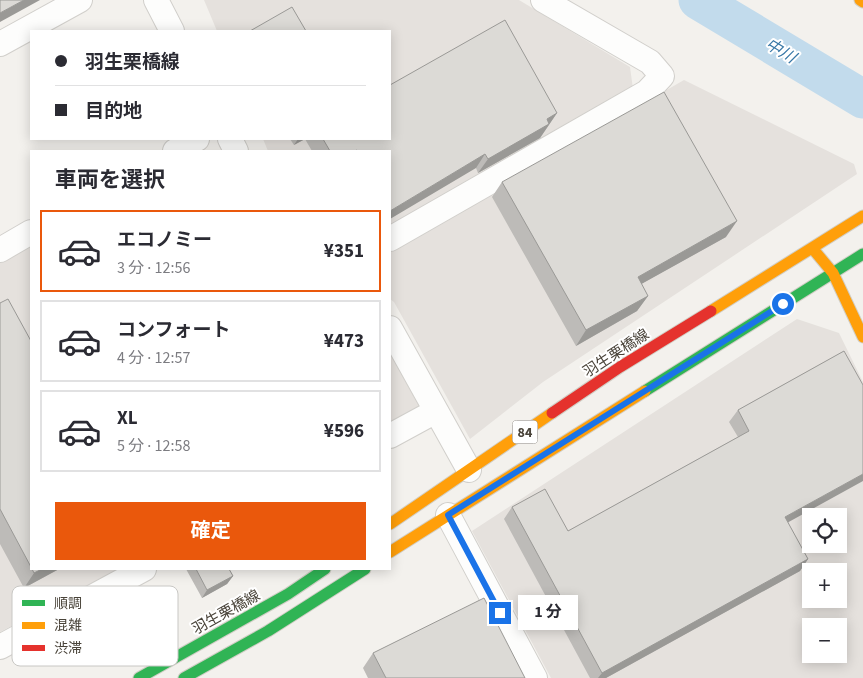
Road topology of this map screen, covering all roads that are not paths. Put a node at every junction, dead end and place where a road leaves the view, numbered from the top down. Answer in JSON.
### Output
{"nodes":[{"id":1,"x":80,"y":0,"type":"edge"},
{"id":2,"x":156,"y":0,"type":"edge"},
{"id":3,"x":543,"y":0,"type":"edge"},
{"id":4,"x":860,"y":0,"type":"edge"},
{"id":5,"x":863,"y":2,"type":"edge"},
{"id":6,"x":171,"y":30,"type":"edge"},
{"id":7,"x":0,"y":44,"type":"edge"},
{"id":8,"x":195,"y":140,"type":"edge"},
{"id":9,"x":177,"y":150,"type":"edge"},
{"id":10,"x":863,"y":216,"type":"edge"},
{"id":11,"x":30,"y":233,"type":"edge"},
{"id":12,"x":391,"y":239,"type":"edge"},
{"id":13,"x":813,"y":249,"type":"junction"},
{"id":14,"x":0,"y":250,"type":"edge"},
{"id":15,"x":863,"y":254,"type":"edge"},
{"id":16,"x":833,"y":273,"type":"junction"},
{"id":17,"x":391,"y":330,"type":"edge"},
{"id":18,"x":863,"y":337,"type":"edge"},
{"id":19,"x":436,"y":411,"type":"junction"},
{"id":20,"x":391,"y":435,"type":"edge"},
{"id":21,"x":469,"y":470,"type":"junction"},
{"id":22,"x":448,"y":515,"type":"junction"},
{"id":23,"x":391,"y":523,"type":"edge"},
{"id":24,"x":391,"y":551,"type":"edge"},
{"id":25,"x":142,"y":570,"type":"edge"},
{"id":26,"x":324,"y":570,"type":"edge"},
{"id":27,"x":363,"y":570,"type":"edge"},
{"id":28,"x":113,"y":586,"type":"edge"},
{"id":29,"x":12,"y":640,"type":"edge"},
{"id":30,"x":0,"y":647,"type":"edge"},
{"id":31,"x":178,"y":656,"type":"edge"},
{"id":32,"x":160,"y":666,"type":"edge"},
{"id":33,"x":139,"y":678,"type":"edge"},
{"id":34,"x":184,"y":678,"type":"edge"},
{"id":35,"x":535,"y":678,"type":"edge"}],
"edges":[{"from":1,"to":7,"type":"street"},
{"from":2,"to":6,"type":"street"},
{"from":3,"to":12,"type":"street"},
{"from":4,"to":5,"type":"main road"},
{"from":8,"to":9,"type":"street"},
{"from":10,"to":13,"type":"main road","name":"羽生栗橋線","number":"84"},
{"from":11,"to":14,"type":"street"},
{"from":13,"to":16,"type":"main road"},
{"from":13,"to":21,"type":"main road","name":"羽生栗橋線","number":"84"},
{"from":15,"to":16,"type":"main road","number":"84"},
{"from":16,"to":18,"type":"main road"},
{"from":16,"to":22,"type":"main road","number":"84"},
{"from":17,"to":19,"type":"street"},
{"from":19,"to":20,"type":"street"},
{"from":19,"to":21,"type":"street"},
{"from":21,"to":23,"type":"main road","name":"羽生栗橋線","number":"84"},
{"from":22,"to":24,"type":"main road","number":"84"},
{"from":22,"to":35,"type":"street"},
{"from":25,"to":28,"type":"street"},
{"from":26,"to":31,"type":"main road","name":"羽生栗橋線"},
{"from":27,"to":34,"type":"main road"},
{"from":29,"to":30,"type":"street"},
{"from":32,"to":33,"type":"main road","name":"羽生栗橋線"}]}
